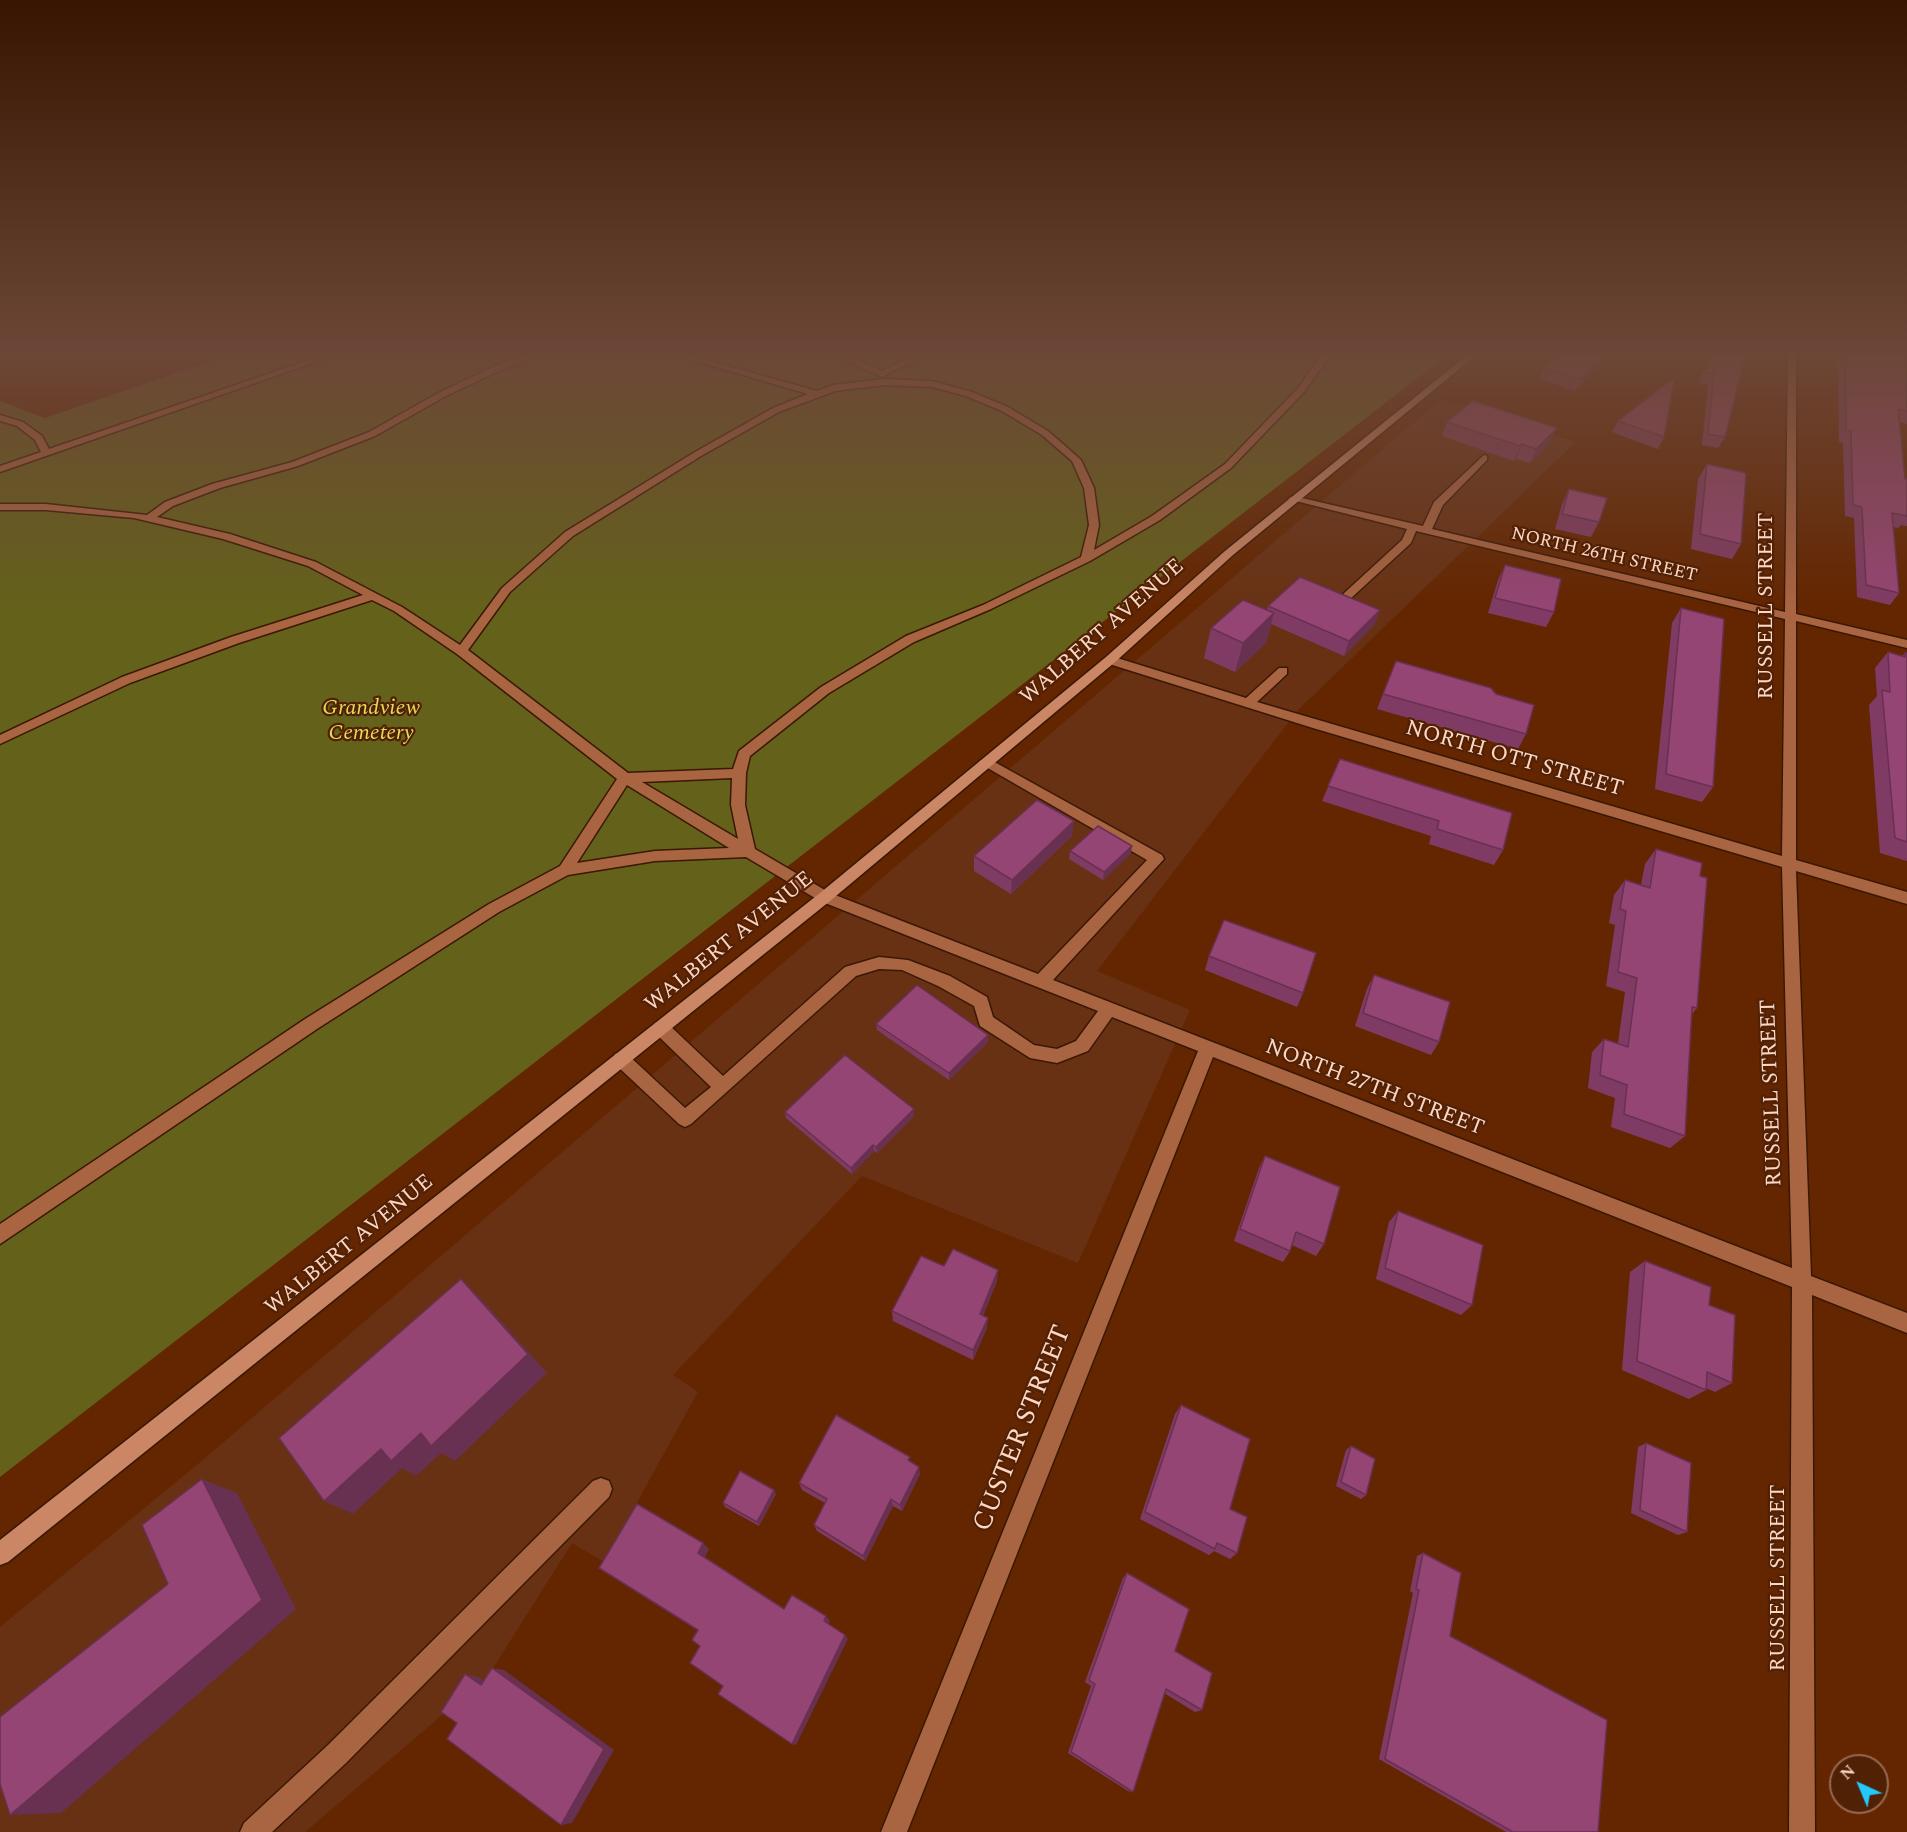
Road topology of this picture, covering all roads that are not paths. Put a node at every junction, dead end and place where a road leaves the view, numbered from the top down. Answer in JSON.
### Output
{"nodes":[{"id":1,"x":38,"y":437,"type":"edge"},
{"id":2,"x":91,"y":437,"type":"edge"},
{"id":3,"x":363,"y":437,"type":"edge"},
{"id":4,"x":727,"y":437,"type":"edge"},
{"id":5,"x":1050,"y":437,"type":"edge"},
{"id":6,"x":1255,"y":437,"type":"edge"},
{"id":7,"x":1370,"y":437,"type":"edge"},
{"id":8,"x":1792,"y":437,"type":"edge"},
{"id":9,"x":46,"y":453,"type":"junction"},
{"id":10,"x":1484,"y":458,"type":"dead end"},
{"id":11,"x":0,"y":469,"type":"edge"},
{"id":12,"x":1293,"y":499,"type":"junction"},
{"id":13,"x":0,"y":507,"type":"edge"},
{"id":14,"x":149,"y":518,"type":"junction"},
{"id":15,"x":1413,"y":527,"type":"junction"},
{"id":16,"x":1426,"y":531,"type":"junction"},
{"id":17,"x":1086,"y":559,"type":"junction"},
{"id":18,"x":373,"y":596,"type":"junction"},
{"id":19,"x":1345,"y":598,"type":"edge"},
{"id":20,"x":1791,"y":617,"type":"junction"},
{"id":21,"x":1907,"y":644,"type":"edge"},
{"id":22,"x":461,"y":651,"type":"junction"},
{"id":23,"x":1110,"y":660,"type":"junction"},
{"id":24,"x":1282,"y":671,"type":"dead end"},
{"id":25,"x":1248,"y":703,"type":"junction"},
{"id":26,"x":0,"y":740,"type":"edge"},
{"id":27,"x":986,"y":763,"type":"junction"},
{"id":28,"x":739,"y":773,"type":"junction"},
{"id":29,"x":625,"y":778,"type":"junction"},
{"id":30,"x":748,"y":852,"type":"junction"},
{"id":31,"x":1789,"y":863,"type":"junction"},
{"id":32,"x":565,"y":870,"type":"junction"},
{"id":33,"x":825,"y":897,"type":"junction"},
{"id":34,"x":1907,"y":898,"type":"edge"},
{"id":35,"x":1040,"y":983,"type":"junction"},
{"id":36,"x":1108,"y":1010,"type":"junction"},
{"id":37,"x":661,"y":1028,"type":"junction"},
{"id":38,"x":1208,"y":1048,"type":"junction"},
{"id":39,"x":621,"y":1059,"type":"junction"},
{"id":40,"x":723,"y":1087,"type":"junction"},
{"id":41,"x":0,"y":1235,"type":"edge"},
{"id":42,"x":1802,"y":1282,"type":"junction"},
{"id":43,"x":1907,"y":1323,"type":"edge"},
{"id":44,"x":601,"y":1490,"type":"dead end"},
{"id":45,"x":0,"y":1554,"type":"edge"},
{"id":46,"x":254,"y":1832,"type":"edge"},
{"id":47,"x":894,"y":1832,"type":"edge"},
{"id":48,"x":1802,"y":1832,"type":"edge"}],
"edges":[{"from":1,"to":9,"type":"street"},
{"from":2,"to":9,"type":"street"},
{"from":3,"to":14,"type":"street"},
{"from":4,"to":22,"type":"street"},
{"from":5,"to":17,"type":"street"},
{"from":6,"to":17,"type":"street"},
{"from":7,"to":12,"type":"main road","name":"WALBERT AVENUE"},
{"from":8,"to":20,"type":"street","name":"RUSSELL STREET"},
{"from":9,"to":11,"type":"street"},
{"from":10,"to":16,"type":"street"},
{"from":12,"to":15,"type":"street","name":"NORTH 26TH STREET"},
{"from":12,"to":23,"type":"main road","name":"WALBERT AVENUE"},
{"from":13,"to":14,"type":"street","name":"NORTH 27TH STREET"},
{"from":14,"to":18,"type":"street","name":"NORTH 27TH STREET"},
{"from":15,"to":16,"type":"street","name":"NORTH 26TH STREET"},
{"from":15,"to":19,"type":"street"},
{"from":16,"to":20,"type":"street","name":"NORTH 26TH STREET"},
{"from":17,"to":28,"type":"street"},
{"from":18,"to":22,"type":"street","name":"NORTH 27TH STREET"},
{"from":18,"to":26,"type":"street"},
{"from":20,"to":21,"type":"street","name":"NORTH 26TH STREET"},
{"from":20,"to":31,"type":"street","name":"RUSSELL STREET"},
{"from":22,"to":29,"type":"street","name":"NORTH 27TH STREET"},
{"from":23,"to":25,"type":"street","name":"NORTH OTT STREET"},
{"from":23,"to":27,"type":"main road","name":"WALBERT AVENUE"},
{"from":24,"to":25,"type":"street"},
{"from":25,"to":31,"type":"street","name":"NORTH OTT STREET"},
{"from":27,"to":33,"type":"main road","name":"WALBERT AVENUE"},
{"from":27,"to":35,"type":"street"},
{"from":28,"to":29,"type":"street"},
{"from":28,"to":30,"type":"street"},
{"from":29,"to":30,"type":"street","name":"NORTH 27TH STREET"},
{"from":29,"to":32,"type":"street"},
{"from":30,"to":32,"type":"street"},
{"from":30,"to":33,"type":"street","name":"NORTH 27TH STREET"},
{"from":31,"to":34,"type":"street","name":"NORTH OTT STREET"},
{"from":31,"to":42,"type":"street","name":"RUSSELL STREET"},
{"from":32,"to":41,"type":"street"},
{"from":33,"to":35,"type":"street","name":"NORTH 27TH STREET"},
{"from":33,"to":37,"type":"main road","name":"WALBERT AVENUE"},
{"from":35,"to":36,"type":"street","name":"NORTH 27TH STREET"},
{"from":36,"to":38,"type":"street","name":"NORTH 27TH STREET"},
{"from":36,"to":40,"type":"street"},
{"from":37,"to":39,"type":"main road","name":"WALBERT AVENUE"},
{"from":37,"to":40,"type":"street"},
{"from":38,"to":42,"type":"street","name":"NORTH 27TH STREET"},
{"from":38,"to":47,"type":"street","name":"CUSTER STREET"},
{"from":39,"to":40,"type":"street"},
{"from":39,"to":45,"type":"main road","name":"WALBERT AVENUE"},
{"from":42,"to":43,"type":"street","name":"NORTH 27TH STREET"},
{"from":42,"to":48,"type":"street","name":"RUSSELL STREET"},
{"from":44,"to":46,"type":"street"}]}
